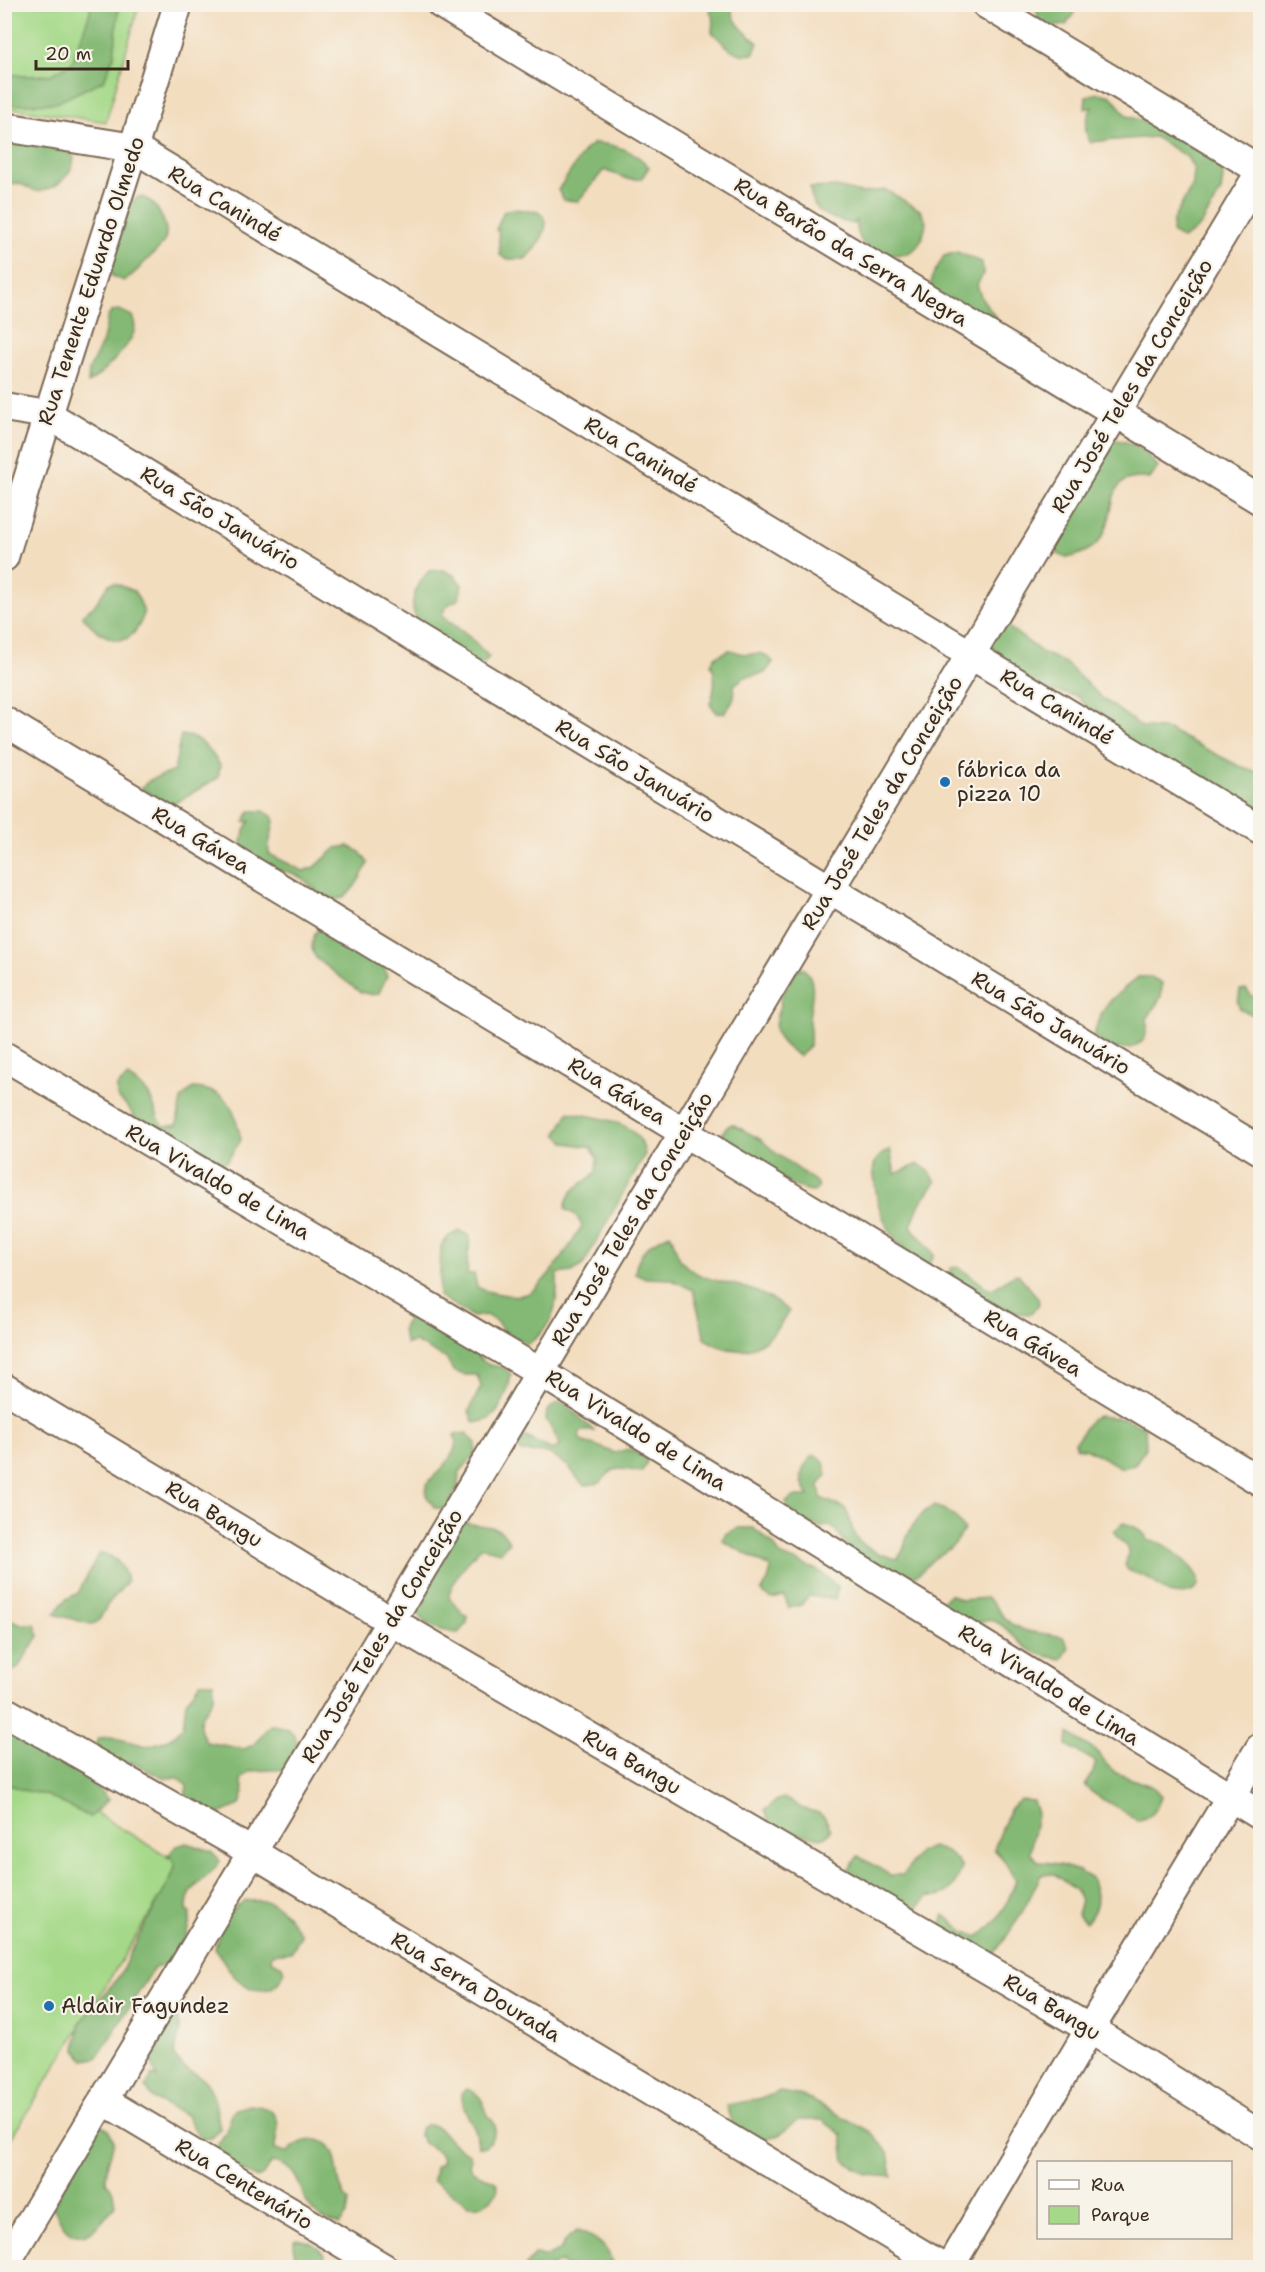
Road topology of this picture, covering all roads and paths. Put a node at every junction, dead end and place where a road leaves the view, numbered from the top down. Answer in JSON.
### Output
{"nodes":[{"id":1,"x":178,"y":4,"type":"edge"},
{"id":2,"x":441,"y":4,"type":"edge"},
{"id":3,"x":986,"y":4,"type":"edge"},
{"id":4,"x":4,"y":127,"type":"edge"},
{"id":5,"x":134,"y":148,"type":"junction"},
{"id":6,"x":1260,"y":171,"type":"edge"},
{"id":7,"x":4,"y":407,"type":"edge"},
{"id":8,"x":1116,"y":412,"type":"junction"},
{"id":9,"x":47,"y":414,"type":"junction"},
{"id":10,"x":1260,"y":500,"type":"edge"},
{"id":11,"x":4,"y":557,"type":"edge"},
{"id":12,"x":971,"y":655,"type":"junction"},
{"id":13,"x":4,"y":721,"type":"edge"},
{"id":14,"x":1260,"y":830,"type":"edge"},
{"id":15,"x":831,"y":889,"type":"junction"},
{"id":16,"x":4,"y":1056,"type":"edge"},
{"id":17,"x":684,"y":1132,"type":"junction"},
{"id":18,"x":1260,"y":1150,"type":"edge"},
{"id":19,"x":540,"y":1371,"type":"junction"},
{"id":20,"x":4,"y":1388,"type":"edge"},
{"id":21,"x":1260,"y":1481,"type":"edge"},
{"id":22,"x":391,"y":1621,"type":"junction"},
{"id":23,"x":4,"y":1711,"type":"edge"},
{"id":24,"x":1260,"y":1748,"type":"edge"},
{"id":25,"x":1231,"y":1797,"type":"junction"},
{"id":26,"x":1260,"y":1815,"type":"edge"},
{"id":27,"x":252,"y":1852,"type":"junction"},
{"id":28,"x":1090,"y":2029,"type":"junction"},
{"id":29,"x":103,"y":2100,"type":"junction"},
{"id":30,"x":1260,"y":2135,"type":"edge"},
{"id":31,"x":4,"y":2266,"type":"edge"},
{"id":32,"x":384,"y":2268,"type":"edge"},
{"id":33,"x":947,"y":2268,"type":"edge"}],
"edges":[{"from":1,"to":5,"type":"street","name":"Rua Tenente Eduardo Olmedo"},
{"from":2,"to":8,"type":"street","name":"Rua Barão da Serra Negra"},
{"from":3,"to":6,"type":"street"},
{"from":4,"to":5,"type":"street","name":"Rua Canindé"},
{"from":5,"to":9,"type":"street","name":"Rua Tenente Eduardo Olmedo"},
{"from":5,"to":12,"type":"street","name":"Rua Canindé"},
{"from":6,"to":8,"type":"street","name":"Rua José Teles da Conceição"},
{"from":7,"to":9,"type":"street","name":"Rua São Januário"},
{"from":8,"to":10,"type":"street","name":"Rua Barão da Serra Negra"},
{"from":8,"to":12,"type":"street","name":"Rua José Teles da Conceição"},
{"from":9,"to":11,"type":"street","name":"Rua Tenente Eduardo Olmedo"},
{"from":9,"to":15,"type":"street","name":"Rua São Januário"},
{"from":12,"to":14,"type":"street","name":"Rua Canindé"},
{"from":12,"to":15,"type":"street","name":"Rua José Teles da Conceição"},
{"from":13,"to":17,"type":"street","name":"Rua Gávea"},
{"from":15,"to":17,"type":"street","name":"Rua José Teles da Conceição"},
{"from":15,"to":18,"type":"street","name":"Rua São Januário"},
{"from":16,"to":19,"type":"street","name":"Rua Vivaldo de Lima"},
{"from":17,"to":19,"type":"street","name":"Rua José Teles da Conceição"},
{"from":17,"to":21,"type":"street","name":"Rua Gávea"},
{"from":19,"to":22,"type":"street","name":"Rua José Teles da Conceição"},
{"from":19,"to":25,"type":"street","name":"Rua Vivaldo de Lima"},
{"from":20,"to":22,"type":"street","name":"Rua Bangu"},
{"from":22,"to":27,"type":"street","name":"Rua José Teles da Conceição"},
{"from":22,"to":28,"type":"street","name":"Rua Bangu"},
{"from":23,"to":27,"type":"street","name":"Rua Serra Dourada"},
{"from":24,"to":25,"type":"street"},
{"from":25,"to":26,"type":"street","name":"Rua Vivaldo de Lima"},
{"from":25,"to":28,"type":"street"},
{"from":27,"to":29,"type":"street","name":"Rua José Teles da Conceição"},
{"from":27,"to":33,"type":"street","name":"Rua Serra Dourada"},
{"from":28,"to":30,"type":"street","name":"Rua Bangu"},
{"from":28,"to":33,"type":"street"},
{"from":29,"to":31,"type":"street","name":"Rua José Teles da Conceição"},
{"from":29,"to":32,"type":"street","name":"Rua Centenário"}]}
